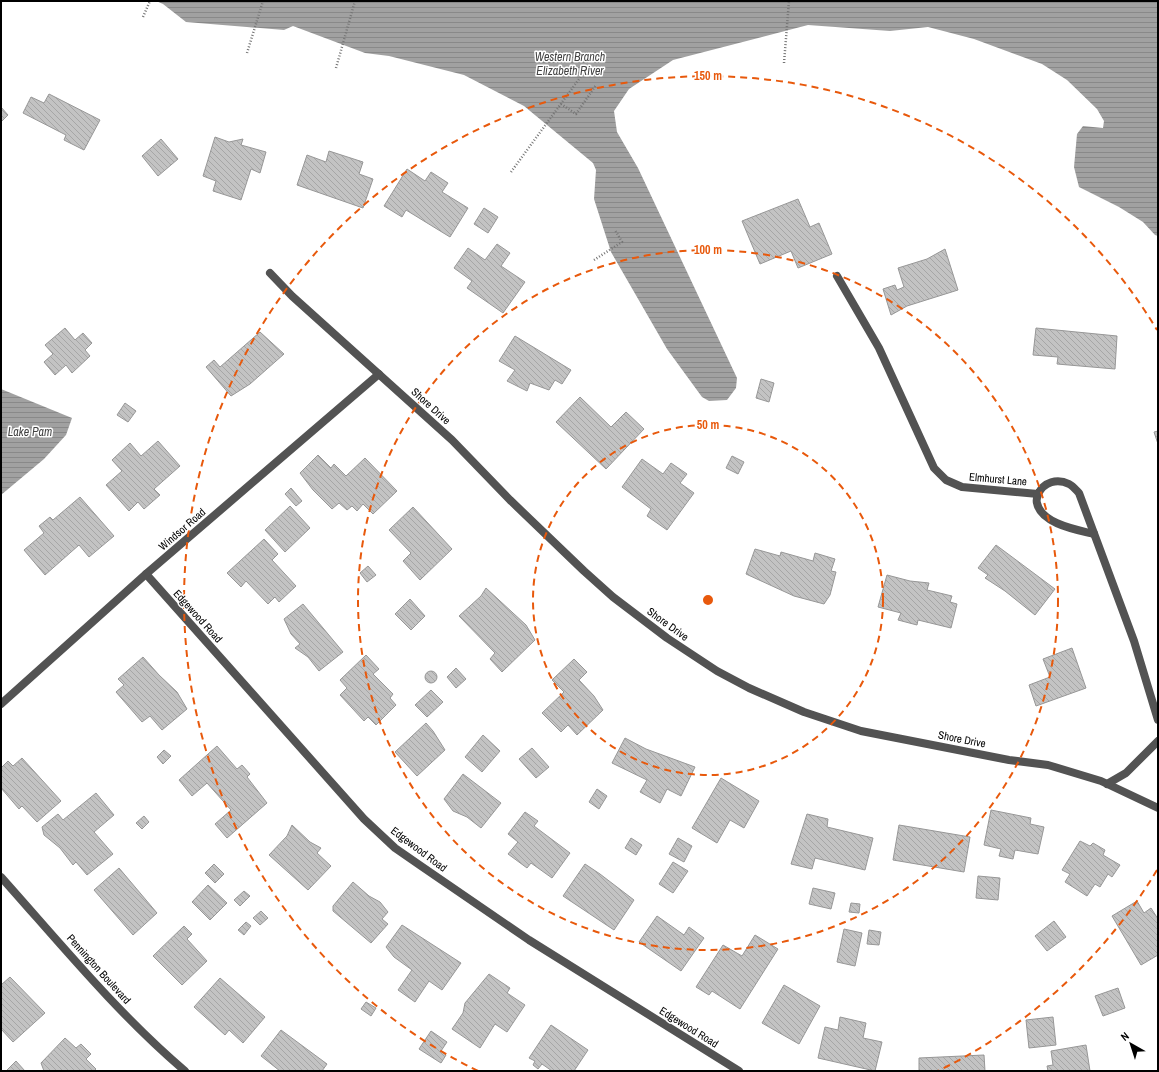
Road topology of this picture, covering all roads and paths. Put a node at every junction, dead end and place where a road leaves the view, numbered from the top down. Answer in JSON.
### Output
{"nodes":[{"id":1,"x":150,"y":1,"type":"edge"},
{"id":2,"x":263,"y":1,"type":"edge"},
{"id":3,"x":355,"y":1,"type":"edge"},
{"id":4,"x":788,"y":1,"type":"edge"},
{"id":5,"x":143,"y":17,"type":"dead end"},
{"id":6,"x":248,"y":53,"type":"dead end"},
{"id":7,"x":784,"y":63,"type":"dead end"},
{"id":8,"x":336,"y":68,"type":"dead end"},
{"id":9,"x":582,"y":75,"type":"dead end"},
{"id":10,"x":596,"y":85,"type":"dead end"},
{"id":11,"x":561,"y":104,"type":"junction"},
{"id":12,"x":511,"y":172,"type":"dead end"},
{"id":13,"x":615,"y":230,"type":"dead end"},
{"id":14,"x":594,"y":260,"type":"dead end"},
{"id":15,"x":270,"y":273,"type":"dead end"},
{"id":16,"x":837,"y":276,"type":"dead end"},
{"id":17,"x":379,"y":374,"type":"junction"},
{"id":18,"x":1038,"y":494,"type":"junction"},
{"id":19,"x":1094,"y":534,"type":"junction"},
{"id":20,"x":146,"y":574,"type":"junction"},
{"id":21,"x":1,"y":704,"type":"edge"},
{"id":22,"x":1158,"y":720,"type":"edge"},
{"id":23,"x":1158,"y":741,"type":"edge"},
{"id":24,"x":1107,"y":784,"type":"junction"},
{"id":25,"x":1158,"y":808,"type":"edge"},
{"id":26,"x":1,"y":877,"type":"edge"},
{"id":27,"x":185,"y":1071,"type":"edge"},
{"id":28,"x":739,"y":1071,"type":"edge"}],
"edges":[{"from":1,"to":5,"type":"path"},
{"from":2,"to":6,"type":"path"},
{"from":3,"to":8,"type":"path"},
{"from":4,"to":7,"type":"path"},
{"from":9,"to":11,"type":"path"},
{"from":10,"to":11,"type":"path"},
{"from":11,"to":12,"type":"path"},
{"from":13,"to":14,"type":"path"},
{"from":15,"to":17,"type":"street","name":"Shore Drive"},
{"from":16,"to":18,"type":"street","name":"Elmhurst Lane"},
{"from":17,"to":20,"type":"street","name":"Windsor Road"},
{"from":17,"to":24,"type":"street","name":"Shore Drive"},
{"from":18,"to":19,"type":"street"},
{"from":18,"to":19,"type":"street","name":"Elmhurst Lane"},
{"from":19,"to":22,"type":"street","name":"Elmhurst Lane"},
{"from":20,"to":21,"type":"street","name":"Windsor Road"},
{"from":20,"to":28,"type":"street","name":"Edgewood Road"},
{"from":23,"to":24,"type":"street"},
{"from":24,"to":25,"type":"street","name":"Shore Drive"},
{"from":26,"to":27,"type":"street","name":"Pennington Boulevard"}]}
